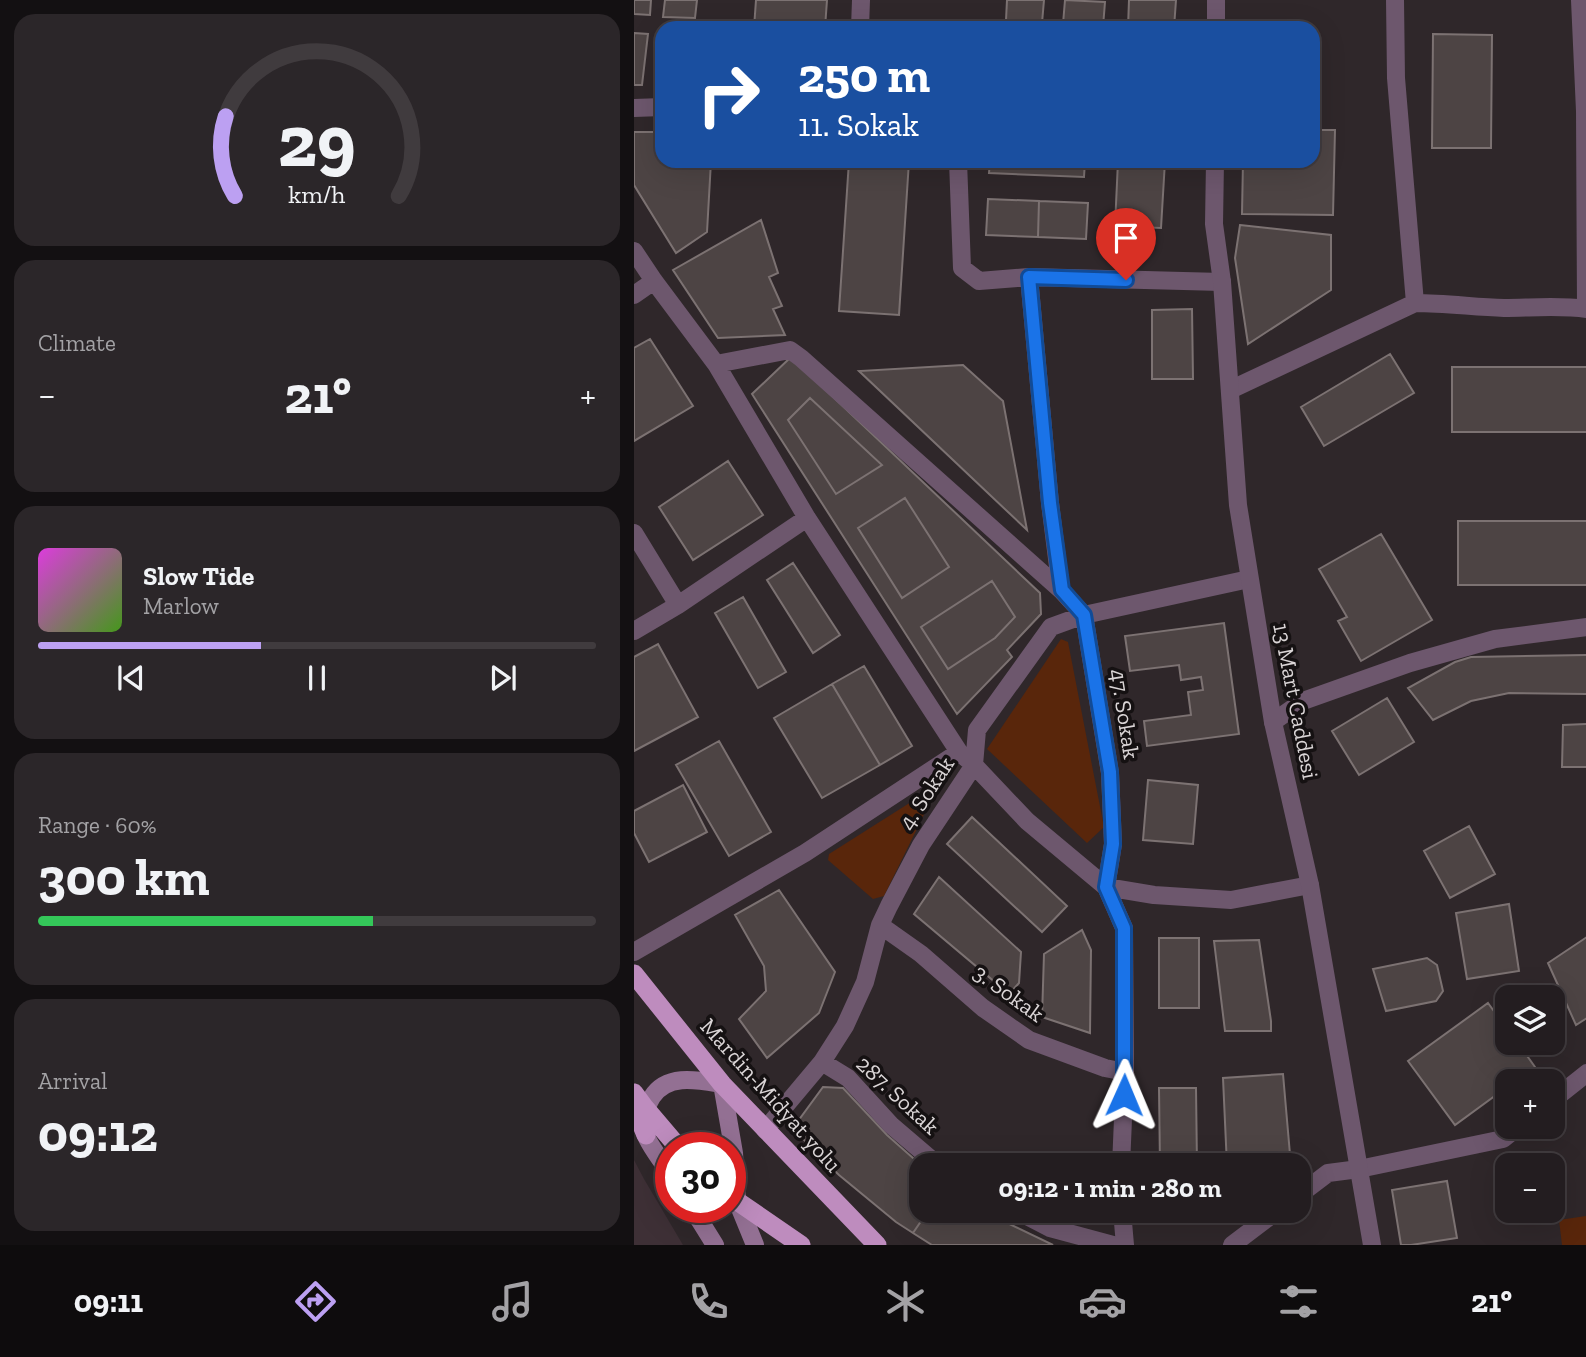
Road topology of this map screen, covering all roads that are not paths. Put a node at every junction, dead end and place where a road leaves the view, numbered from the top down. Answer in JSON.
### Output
{"nodes":[{"id":1,"x":861,"y":0,"type":"edge"},
{"id":2,"x":1216,"y":0,"type":"edge"},
{"id":3,"x":1395,"y":0,"type":"edge"},
{"id":4,"x":1580,"y":0,"type":"edge"},
{"id":5,"x":860,"y":21,"type":"edge"},
{"id":6,"x":1216,"y":21,"type":"edge"},
{"id":7,"x":655,"y":107,"type":"edge"},
{"id":8,"x":634,"y":108,"type":"edge"},
{"id":9,"x":958,"y":168,"type":"edge"},
{"id":10,"x":1215,"y":168,"type":"edge"},
{"id":11,"x":634,"y":251,"type":"edge"},
{"id":12,"x":1029,"y":277,"type":"junction"},
{"id":13,"x":654,"y":281,"type":"junction"},
{"id":14,"x":1222,"y":282,"type":"junction"},
{"id":15,"x":634,"y":295,"type":"edge"},
{"id":16,"x":1415,"y":303,"type":"junction"},
{"id":17,"x":1586,"y":309,"type":"edge"},
{"id":18,"x":716,"y":364,"type":"junction"},
{"id":19,"x":1230,"y":390,"type":"junction"},
{"id":20,"x":807,"y":518,"type":"junction"},
{"id":21,"x":634,"y":533,"type":"edge"},
{"id":22,"x":1249,"y":579,"type":"junction"},
{"id":23,"x":1062,"y":590,"type":"junction"},
{"id":24,"x":678,"y":605,"type":"junction"},
{"id":25,"x":1084,"y":615,"type":"junction"},
{"id":26,"x":1587,"y":627,"type":"edge"},
{"id":27,"x":634,"y":631,"type":"edge"},
{"id":28,"x":1273,"y":722,"type":"junction"},
{"id":29,"x":959,"y":752,"type":"junction"},
{"id":30,"x":974,"y":765,"type":"junction"},
{"id":31,"x":1310,"y":885,"type":"junction"},
{"id":32,"x":1106,"y":887,"type":"junction"},
{"id":33,"x":880,"y":925,"type":"junction"},
{"id":34,"x":634,"y":952,"type":"edge"},
{"id":35,"x":634,"y":974,"type":"edge"},
{"id":36,"x":822,"y":1062,"type":"junction"},
{"id":37,"x":1125,"y":1072,"type":"junction"},
{"id":38,"x":1587,"y":1073,"type":"edge"},
{"id":39,"x":722,"y":1084,"type":"junction"},
{"id":40,"x":1565,"y":1090,"type":"edge"},
{"id":41,"x":638,"y":1103,"type":"edge"},
{"id":42,"x":765,"y":1130,"type":"junction"},
{"id":43,"x":663,"y":1132,"type":"edge"},
{"id":44,"x":730,"y":1132,"type":"edge"},
{"id":45,"x":646,"y":1135,"type":"joint"},
{"id":46,"x":1503,"y":1139,"type":"edge"},
{"id":47,"x":655,"y":1149,"type":"edge"},
{"id":48,"x":924,"y":1153,"type":"edge"},
{"id":49,"x":1122,"y":1153,"type":"edge"},
{"id":50,"x":1358,"y":1168,"type":"junction"},
{"id":51,"x":1311,"y":1186,"type":"edge"},
{"id":52,"x":746,"y":1206,"type":"edge"},
{"id":53,"x":702,"y":1223,"type":"edge"},
{"id":54,"x":745,"y":1223,"type":"edge"},
{"id":55,"x":1040,"y":1223,"type":"edge"},
{"id":56,"x":1123,"y":1223,"type":"edge"},
{"id":57,"x":1261,"y":1223,"type":"edge"},
{"id":58,"x":716,"y":1245,"type":"edge"},
{"id":59,"x":755,"y":1245,"type":"edge"},
{"id":60,"x":801,"y":1245,"type":"edge"},
{"id":61,"x":877,"y":1245,"type":"edge"},
{"id":62,"x":1113,"y":1245,"type":"edge"},
{"id":63,"x":1125,"y":1245,"type":"edge"},
{"id":64,"x":1232,"y":1245,"type":"edge"},
{"id":65,"x":1372,"y":1245,"type":"edge"}],
"edges":[{"from":1,"to":5,"type":"street"},
{"from":2,"to":6,"type":"street"},
{"from":3,"to":16,"type":"street"},
{"from":4,"to":17,"type":"street"},
{"from":7,"to":8,"type":"street"},
{"from":9,"to":12,"type":"street"},
{"from":10,"to":14,"type":"street","name":"13 Mart Caddesi"},
{"from":11,"to":13,"type":"street"},
{"from":12,"to":14,"type":"street"},
{"from":12,"to":23,"type":"street"},
{"from":13,"to":15,"type":"street"},
{"from":13,"to":18,"type":"street"},
{"from":14,"to":19,"type":"street","name":"13 Mart Caddesi"},
{"from":16,"to":17,"type":"street"},
{"from":16,"to":19,"type":"street"},
{"from":18,"to":20,"type":"street"},
{"from":18,"to":23,"type":"street"},
{"from":19,"to":22,"type":"street","name":"13 Mart Caddesi"},
{"from":20,"to":24,"type":"street"},
{"from":20,"to":29,"type":"street"},
{"from":21,"to":24,"type":"street"},
{"from":22,"to":25,"type":"street","name":"4. Sokak"},
{"from":22,"to":28,"type":"street","name":"13 Mart Caddesi"},
{"from":23,"to":25,"type":"street"},
{"from":24,"to":27,"type":"street"},
{"from":25,"to":30,"type":"street","name":"4. Sokak"},
{"from":25,"to":32,"type":"street","name":"47. Sokak"},
{"from":26,"to":28,"type":"street"},
{"from":28,"to":31,"type":"street","name":"13 Mart Caddesi"},
{"from":29,"to":30,"type":"street"},
{"from":29,"to":34,"type":"street"},
{"from":30,"to":32,"type":"street"},
{"from":30,"to":33,"type":"street","name":"4. Sokak"},
{"from":31,"to":32,"type":"street"},
{"from":31,"to":50,"type":"street","name":"13 Mart Caddesi"},
{"from":32,"to":37,"type":"street"},
{"from":33,"to":36,"type":"street","name":"4. Sokak"},
{"from":33,"to":37,"type":"street","name":"3. Sokak"},
{"from":35,"to":39,"type":"highway","name":"Mardin-Midyat yolu"},
{"from":36,"to":42,"type":"street","name":"4. Sokak"},
{"from":36,"to":48,"type":"street","name":"287. Sokak"},
{"from":37,"to":49,"type":"street"},
{"from":38,"to":40,"type":"street"},
{"from":39,"to":41,"type":"main road"},
{"from":39,"to":42,"type":"highway","name":"Mardin-Midyat yolu"},
{"from":39,"to":44,"type":"main road"},
{"from":41,"to":43,"type":"highway"},
{"from":41,"to":45,"type":"highway"},
{"from":42,"to":61,"type":"highway","name":"Mardin-Midyat yolu"},
{"from":45,"to":47,"type":"main road"},
{"from":46,"to":50,"type":"street"},
{"from":50,"to":51,"type":"street"},
{"from":50,"to":65,"type":"street","name":"13 Mart Caddesi"},
{"from":52,"to":60,"type":"highway"},
{"from":53,"to":58,"type":"main road"},
{"from":54,"to":59,"type":"main road"},
{"from":55,"to":62,"type":"street"},
{"from":56,"to":63,"type":"street"},
{"from":57,"to":64,"type":"street"}]}
